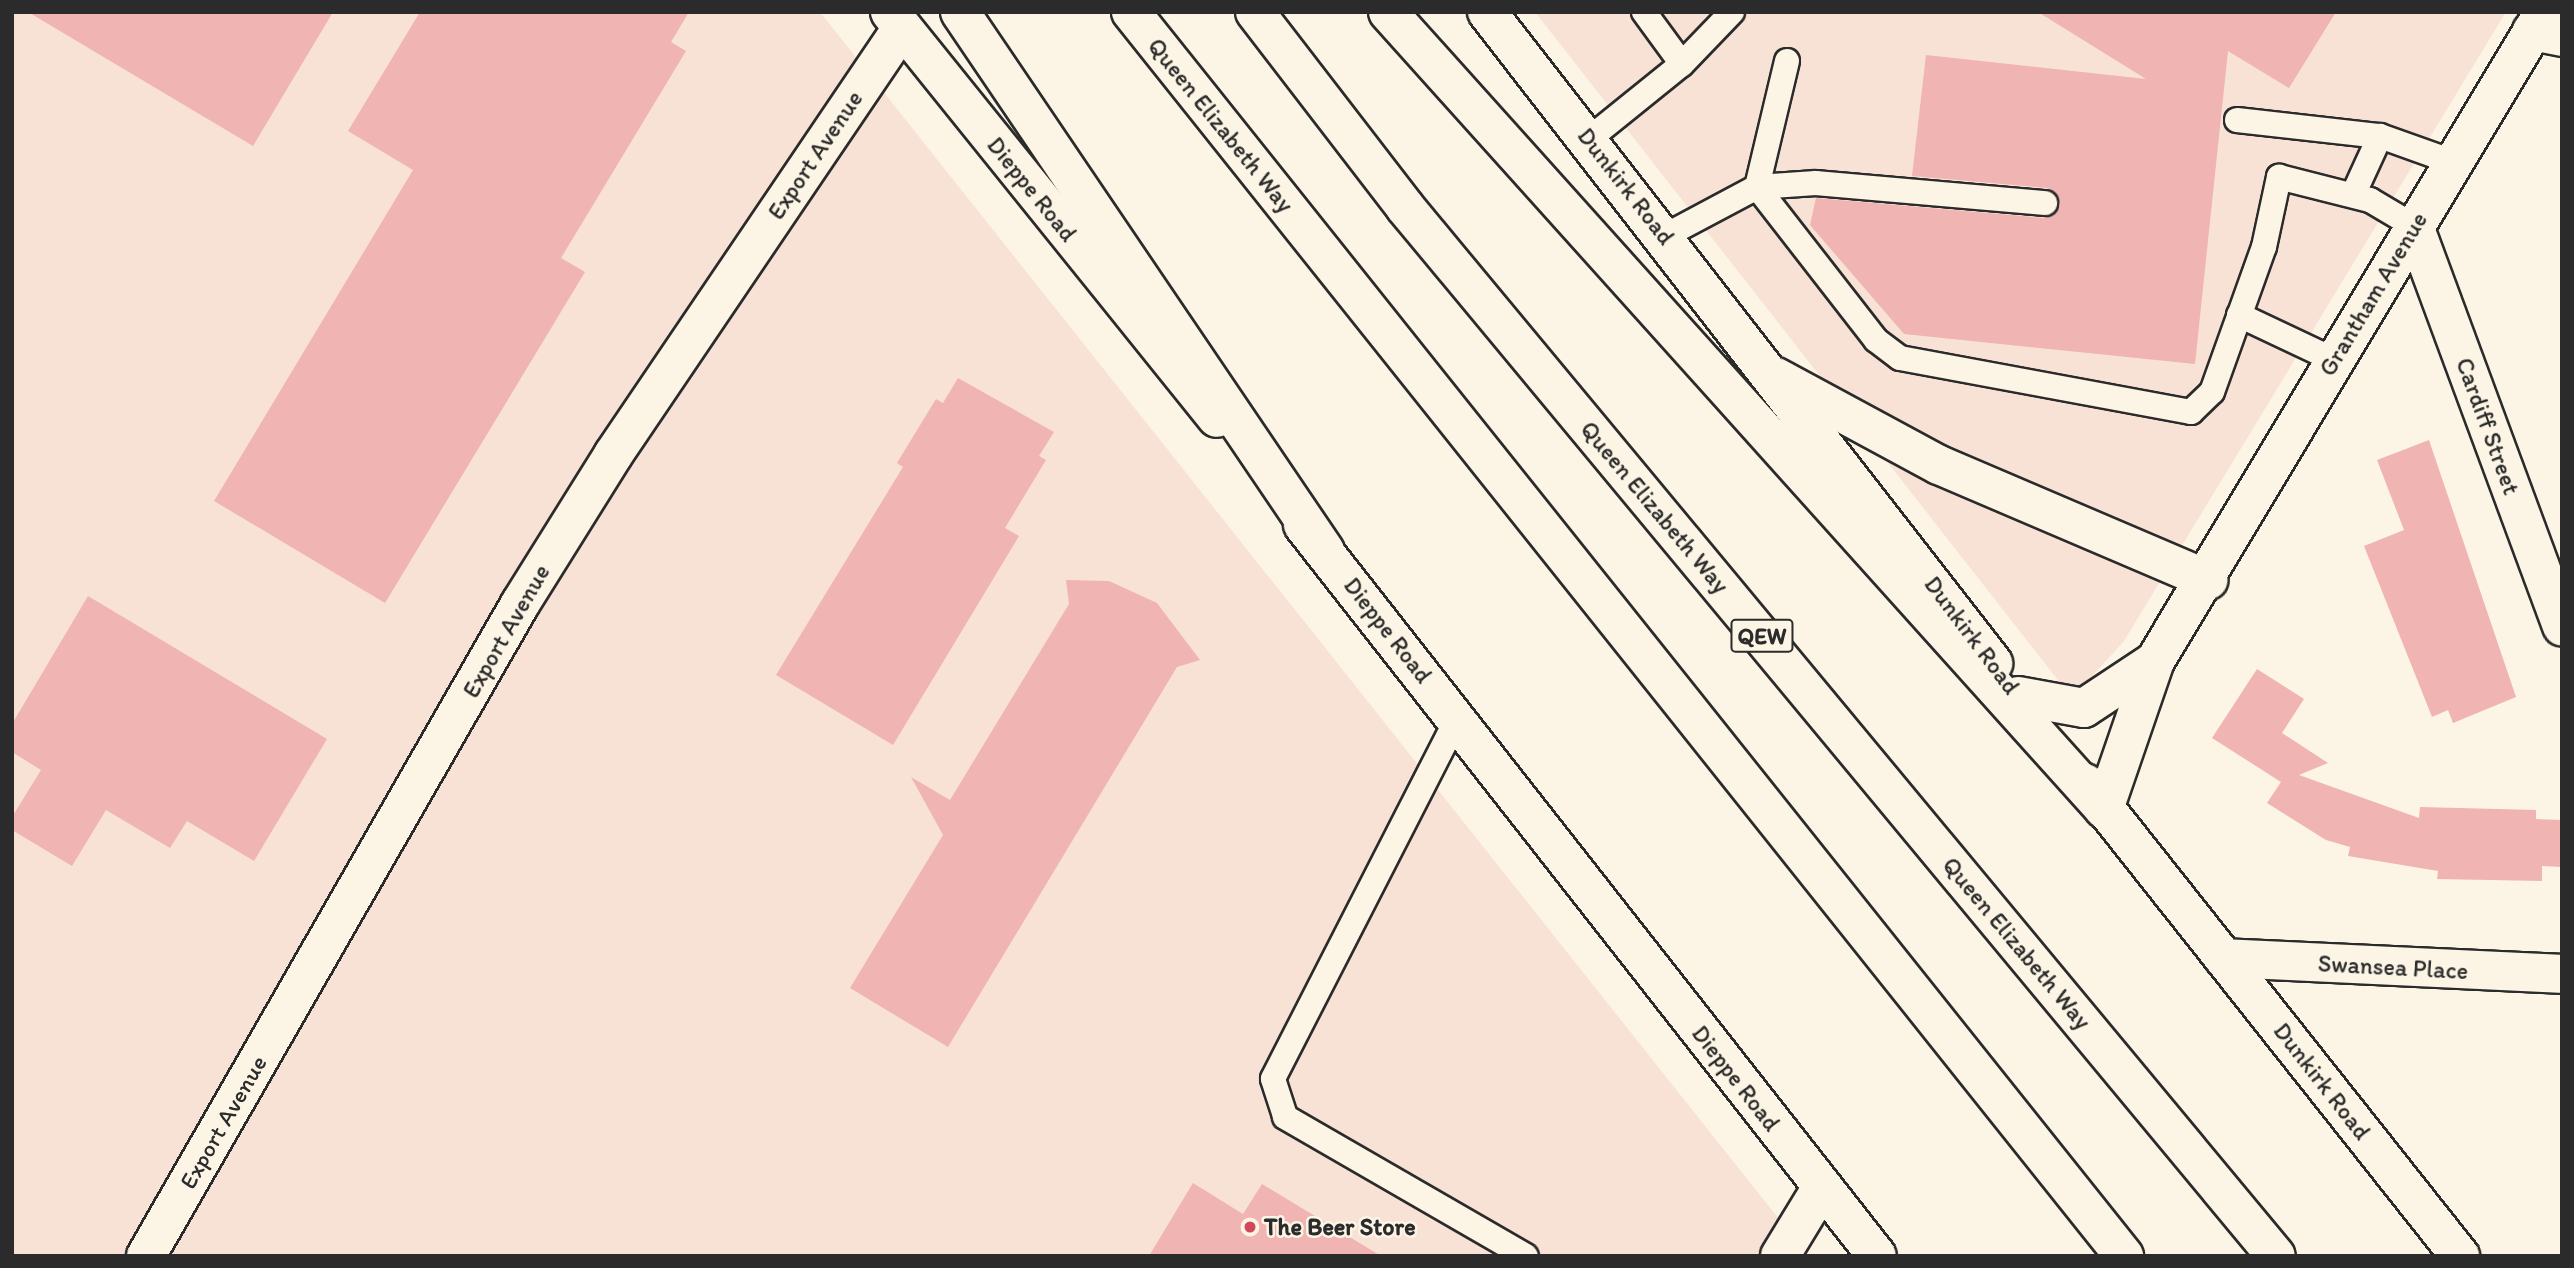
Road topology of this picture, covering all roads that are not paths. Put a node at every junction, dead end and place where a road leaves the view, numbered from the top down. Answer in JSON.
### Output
{"nodes":[{"id":1,"x":960,"y":12,"type":"edge"},
{"id":2,"x":1131,"y":12,"type":"edge"},
{"id":3,"x":1255,"y":12,"type":"edge"},
{"id":4,"x":1388,"y":12,"type":"edge"},
{"id":5,"x":1487,"y":12,"type":"edge"},
{"id":6,"x":1644,"y":12,"type":"edge"},
{"id":7,"x":1732,"y":12,"type":"edge"},
{"id":8,"x":896,"y":20,"type":"edge"},
{"id":9,"x":2546,"y":27,"type":"edge"},
{"id":10,"x":1787,"y":61,"type":"dead end"},
{"id":11,"x":1682,"y":64,"type":"junction"},
{"id":12,"x":2237,"y":120,"type":"dead end"},
{"id":13,"x":2380,"y":136,"type":"junction"},
{"id":14,"x":1589,"y":139,"type":"junction"},
{"id":15,"x":2453,"y":162,"type":"junction"},
{"id":16,"x":1757,"y":187,"type":"junction"},
{"id":17,"x":2353,"y":195,"type":"junction"},
{"id":18,"x":2045,"y":202,"type":"dead end"},
{"id":19,"x":2414,"y":226,"type":"junction"},
{"id":20,"x":1665,"y":236,"type":"junction"},
{"id":21,"x":2239,"y":315,"type":"junction"},
{"id":22,"x":2332,"y":359,"type":"junction"},
{"id":23,"x":1776,"y":377,"type":"junction"},
{"id":24,"x":1325,"y":551,"type":"junction"},
{"id":25,"x":2209,"y":580,"type":"junction"},
{"id":26,"x":2562,"y":627,"type":"edge"},
{"id":27,"x":2155,"y":661,"type":"junction"},
{"id":28,"x":1983,"y":673,"type":"junction"},
{"id":29,"x":2018,"y":696,"type":"junction"},
{"id":30,"x":1457,"y":719,"type":"junction"},
{"id":31,"x":2104,"y":808,"type":"junction"},
{"id":32,"x":2224,"y":958,"type":"junction"},
{"id":33,"x":2562,"y":974,"type":"edge"},
{"id":34,"x":1822,"y":1187,"type":"junction"},
{"id":35,"x":146,"y":1256,"type":"edge"},
{"id":36,"x":1526,"y":1256,"type":"edge"},
{"id":37,"x":1780,"y":1256,"type":"edge"},
{"id":38,"x":1877,"y":1256,"type":"edge"},
{"id":39,"x":2124,"y":1256,"type":"edge"},
{"id":40,"x":2276,"y":1256,"type":"edge"},
{"id":41,"x":2460,"y":1256,"type":"edge"}],
"edges":[{"from":1,"to":24,"type":"main road"},
{"from":2,"to":39,"type":"main road","name":"Queen Elizabeth Way"},
{"from":3,"to":40,"type":"main road","name":"Queen Elizabeth Way","number":"QEW"},
{"from":4,"to":28,"type":"main road"},
{"from":5,"to":14,"type":"main road","name":"Dunkirk Road"},
{"from":6,"to":11,"type":"lane"},
{"from":7,"to":11,"type":"lane"},
{"from":8,"to":24,"type":"main road","name":"Dieppe Road"},
{"from":8,"to":35,"type":"main road","name":"Export Avenue"},
{"from":9,"to":15,"type":"main road","name":"Grantham Avenue"},
{"from":10,"to":16,"type":"lane"},
{"from":11,"to":14,"type":"lane"},
{"from":12,"to":13,"type":"lane"},
{"from":13,"to":15,"type":"lane"},
{"from":13,"to":17,"type":"lane"},
{"from":14,"to":20,"type":"main road","name":"Dunkirk Road"},
{"from":15,"to":19,"type":"main road","name":"Grantham Avenue"},
{"from":16,"to":18,"type":"lane"},
{"from":16,"to":20,"type":"lane"},
{"from":16,"to":21,"type":"lane"},
{"from":17,"to":19,"type":"lane"},
{"from":17,"to":21,"type":"lane"},
{"from":19,"to":22,"type":"main road","name":"Grantham Avenue"},
{"from":19,"to":26,"type":"main road","name":"Cardiff Street"},
{"from":20,"to":23,"type":"main road","name":"Dunkirk Road"},
{"from":21,"to":22,"type":"lane"},
{"from":22,"to":25,"type":"main road","name":"Grantham Avenue"},
{"from":23,"to":25,"type":"main road"},
{"from":23,"to":29,"type":"main road","name":"Dunkirk Road"},
{"from":24,"to":30,"type":"main road","name":"Dieppe Road"},
{"from":25,"to":27,"type":"main road","name":"Grantham Avenue"},
{"from":27,"to":29,"type":"main road","name":"Grantham Avenue"},
{"from":27,"to":31,"type":"main road","name":"Grantham Avenue"},
{"from":28,"to":29,"type":"main road"},
{"from":28,"to":31,"type":"main road"},
{"from":29,"to":31,"type":"main road","name":"Dunkirk Road"},
{"from":30,"to":34,"type":"main road","name":"Dieppe Road"},
{"from":30,"to":36,"type":"lane"},
{"from":31,"to":32,"type":"main road","name":"Dunkirk Road"},
{"from":32,"to":33,"type":"main road","name":"Swansea Place"},
{"from":32,"to":41,"type":"main road","name":"Dunkirk Road"},
{"from":34,"to":37,"type":"main road"},
{"from":34,"to":38,"type":"main road","name":"Dieppe Road"}]}
